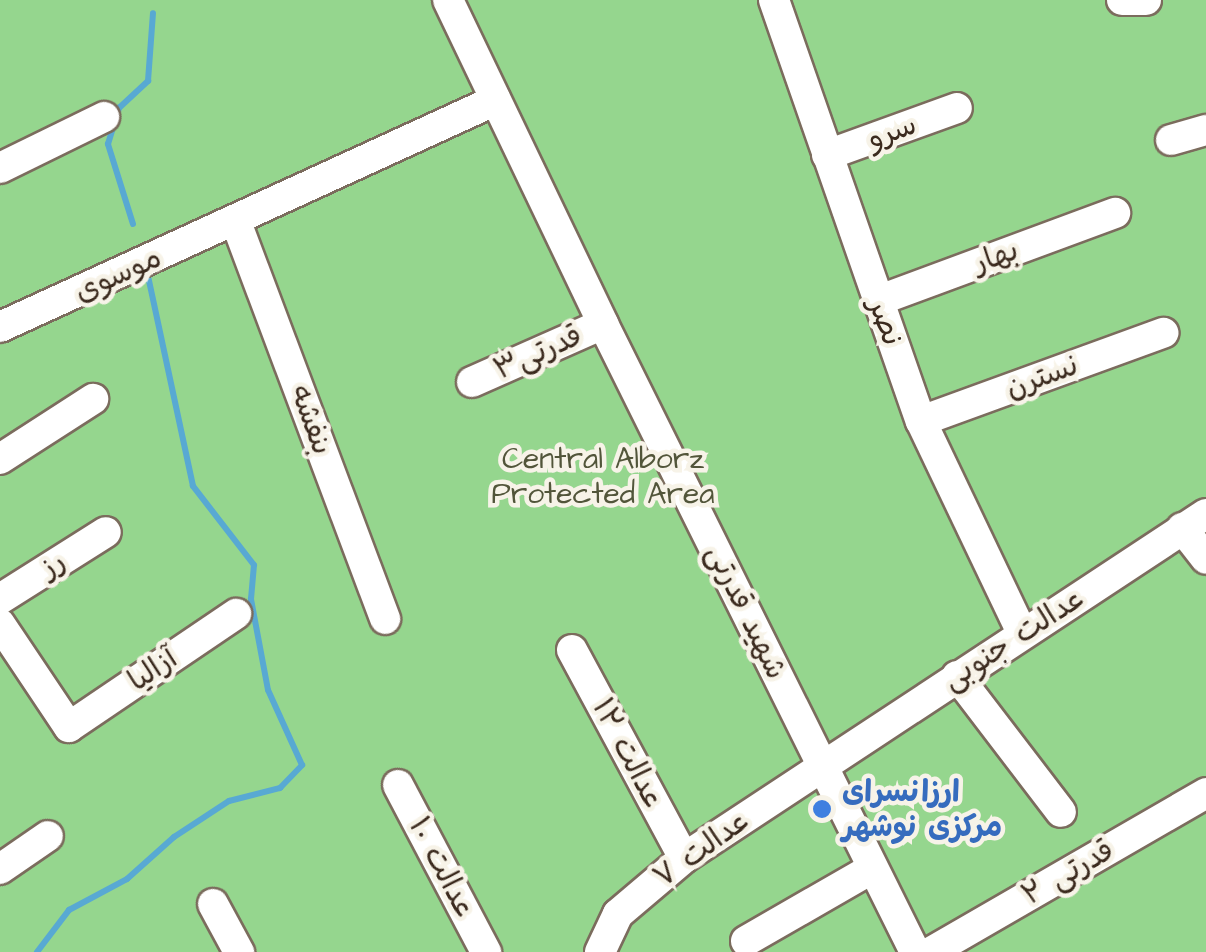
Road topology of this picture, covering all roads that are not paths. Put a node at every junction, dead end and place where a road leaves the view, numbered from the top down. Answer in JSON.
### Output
{"nodes":[{"id":1,"x":448,"y":0,"type":"edge"},
{"id":2,"x":1122,"y":0,"type":"edge"},
{"id":3,"x":1146,"y":0,"type":"edge"},
{"id":4,"x":777,"y":1,"type":"edge"},
{"id":5,"x":496,"y":100,"type":"junction"},
{"id":6,"x":957,"y":108,"type":"dead end"},
{"id":7,"x":104,"y":117,"type":"dead end"},
{"id":8,"x":1206,"y":130,"type":"edge"},
{"id":9,"x":1170,"y":140,"type":"dead end"},
{"id":10,"x":827,"y":155,"type":"junction"},
{"id":11,"x":0,"y":168,"type":"edge"},
{"id":12,"x":1115,"y":213,"type":"dead end"},
{"id":13,"x":236,"y":222,"type":"junction"},
{"id":14,"x":877,"y":301,"type":"junction"},
{"id":15,"x":603,"y":324,"type":"junction"},
{"id":16,"x":0,"y":327,"type":"edge"},
{"id":17,"x":1163,"y":333,"type":"dead end"},
{"id":18,"x":472,"y":382,"type":"dead end"},
{"id":19,"x":93,"y":398,"type":"dead end"},
{"id":20,"x":922,"y":422,"type":"junction"},
{"id":21,"x":0,"y":458,"type":"edge"},
{"id":22,"x":1194,"y":521,"type":"edge"},
{"id":23,"x":106,"y":532,"type":"dead end"},
{"id":24,"x":1206,"y":558,"type":"edge"},
{"id":25,"x":0,"y":599,"type":"edge"},
{"id":26,"x":236,"y":614,"type":"dead end"},
{"id":27,"x":385,"y":619,"type":"dead end"},
{"id":28,"x":0,"y":624,"type":"edge"},
{"id":29,"x":1022,"y":633,"type":"junction"},
{"id":30,"x":572,"y":650,"type":"dead end"},
{"id":31,"x":957,"y":676,"type":"junction"},
{"id":32,"x":822,"y":765,"type":"junction"},
{"id":33,"x":398,"y":785,"type":"dead end"},
{"id":34,"x":1206,"y":793,"type":"edge"},
{"id":35,"x":1061,"y":812,"type":"dead end"},
{"id":36,"x":48,"y":836,"type":"dead end"},
{"id":37,"x":684,"y":858,"type":"junction"},
{"id":38,"x":874,"y":868,"type":"junction"},
{"id":39,"x":0,"y":869,"type":"edge"},
{"id":40,"x":213,"y":904,"type":"dead end"},
{"id":41,"x":746,"y":942,"type":"dead end"},
{"id":42,"x":239,"y":952,"type":"edge"},
{"id":43,"x":486,"y":952,"type":"edge"},
{"id":44,"x":600,"y":952,"type":"edge"},
{"id":45,"x":915,"y":952,"type":"edge"},
{"id":46,"x":930,"y":952,"type":"edge"}],
"edges":[{"from":1,"to":5,"type":"street","name":"شهید قدرتی"},
{"from":2,"to":3,"type":"street"},
{"from":4,"to":10,"type":"street","name":"نصر"},
{"from":5,"to":13,"type":"street","name":"موسوی"},
{"from":5,"to":15,"type":"street","name":"شهید قدرتی"},
{"from":6,"to":10,"type":"street","name":"سرو"},
{"from":7,"to":11,"type":"street"},
{"from":8,"to":9,"type":"street"},
{"from":10,"to":14,"type":"street","name":"نصر"},
{"from":12,"to":14,"type":"street","name":"بهار"},
{"from":13,"to":16,"type":"street","name":"موسوی"},
{"from":13,"to":27,"type":"street","name":"بنفشه"},
{"from":14,"to":20,"type":"street","name":"نصر"},
{"from":15,"to":18,"type":"street","name":"قدرتی۳"},
{"from":15,"to":32,"type":"street","name":"شهید قدرتی"},
{"from":17,"to":20,"type":"street","name":"نسترن"},
{"from":19,"to":21,"type":"street"},
{"from":20,"to":29,"type":"street","name":"نصر"},
{"from":22,"to":24,"type":"street"},
{"from":22,"to":29,"type":"street","name":"عدالت جنوبی"},
{"from":23,"to":25,"type":"street","name":"رز"},
{"from":26,"to":28,"type":"street","name":"آزالیا"},
{"from":29,"to":31,"type":"street","name":"عدالت جنوبی"},
{"from":30,"to":37,"type":"street","name":"عدالت ۱۲"},
{"from":31,"to":32,"type":"street","name":"عدالت جنوبی"},
{"from":31,"to":35,"type":"street"},
{"from":32,"to":37,"type":"street","name":"۷ عدالت"},
{"from":32,"to":38,"type":"street","name":"شهید قدرتی"},
{"from":33,"to":43,"type":"street","name":"عدالت ۱۰"},
{"from":34,"to":46,"type":"street","name":"قدرتی ۲"},
{"from":36,"to":39,"type":"street"},
{"from":37,"to":44,"type":"street","name":"۷ عدالت"},
{"from":38,"to":41,"type":"street"},
{"from":38,"to":45,"type":"street","name":"شهید قدرتی"},
{"from":40,"to":42,"type":"street"}]}
